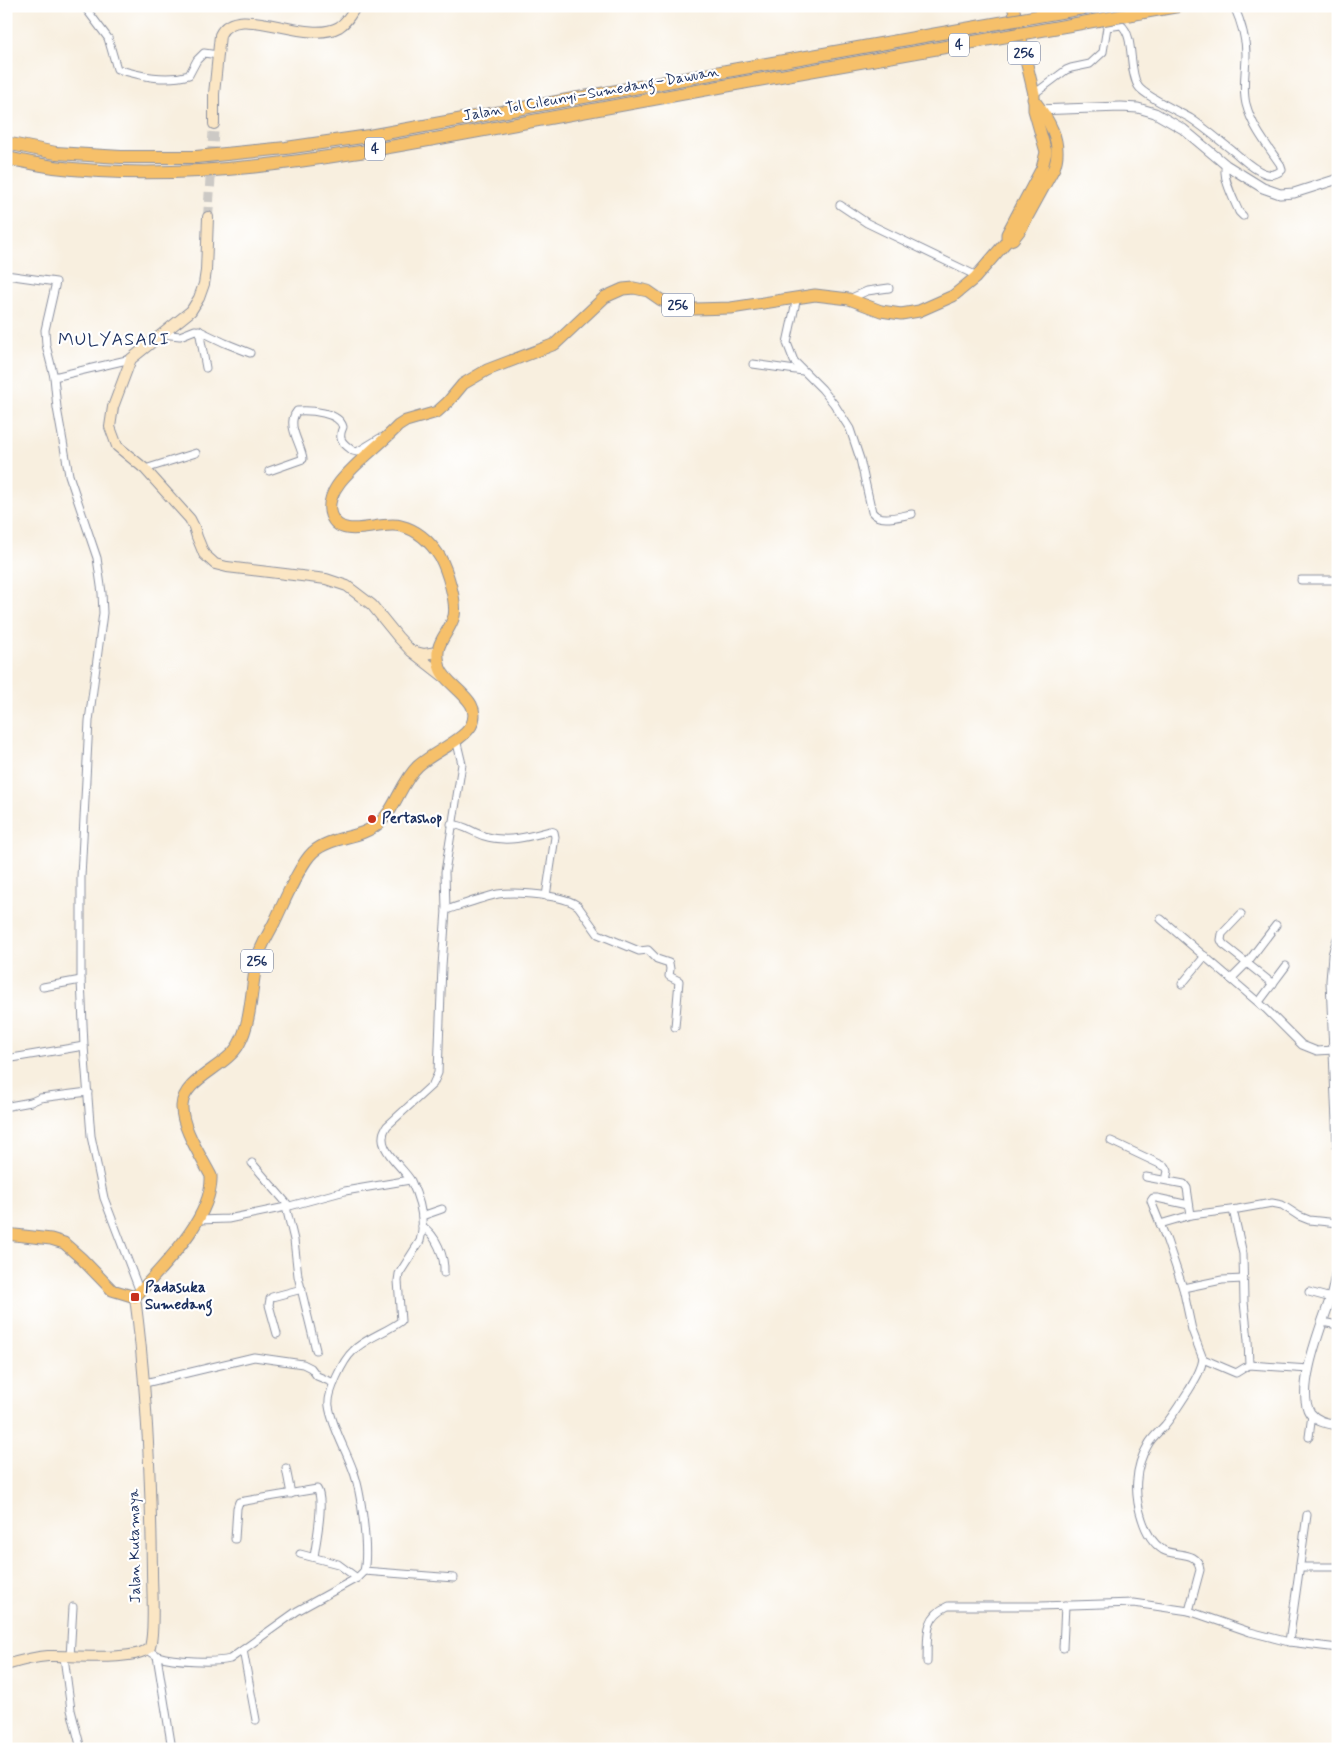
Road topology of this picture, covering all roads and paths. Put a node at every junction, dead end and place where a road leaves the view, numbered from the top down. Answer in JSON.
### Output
{"nodes":[{"id":1,"x":356,"y":6,"type":"edge"},
{"id":2,"x":1013,"y":6,"type":"edge"},
{"id":3,"x":1095,"y":6,"type":"edge"},
{"id":4,"x":1178,"y":6,"type":"edge"},
{"id":5,"x":1234,"y":6,"type":"edge"},
{"id":6,"x":86,"y":7,"type":"edge"},
{"id":7,"x":218,"y":55,"type":"junction"},
{"id":8,"x":1036,"y":103,"type":"junction"},
{"id":9,"x":214,"y":124,"type":"tunnel mouth"},
{"id":10,"x":6,"y":143,"type":"edge"},
{"id":11,"x":6,"y":158,"type":"edge"},
{"id":12,"x":1226,"y":166,"type":"junction"},
{"id":13,"x":1046,"y":171,"type":"junction"},
{"id":14,"x":1338,"y":179,"type":"edge"},
{"id":15,"x":840,"y":205,"type":"dead end"},
{"id":16,"x":1243,"y":216,"type":"dead end"},
{"id":17,"x":208,"y":217,"type":"tunnel mouth"},
{"id":18,"x":6,"y":275,"type":"edge"},
{"id":19,"x":977,"y":276,"type":"junction"},
{"id":20,"x":888,"y":288,"type":"dead end"},
{"id":21,"x":797,"y":297,"type":"junction"},
{"id":22,"x":849,"y":299,"type":"junction"},
{"id":23,"x":198,"y":330,"type":"junction"},
{"id":24,"x":162,"y":334,"type":"junction"},
{"id":25,"x":250,"y":353,"type":"dead end"},
{"id":26,"x":131,"y":359,"type":"junction"},
{"id":27,"x":753,"y":364,"type":"dead end"},
{"id":28,"x":206,"y":368,"type":"dead end"},
{"id":29,"x":803,"y":371,"type":"junction"},
{"id":30,"x":54,"y":377,"type":"junction"},
{"id":31,"x":390,"y":435,"type":"junction"},
{"id":32,"x":196,"y":453,"type":"dead end"},
{"id":33,"x":144,"y":469,"type":"junction"},
{"id":34,"x":268,"y":471,"type":"dead end"},
{"id":35,"x":912,"y":514,"type":"dead end"},
{"id":36,"x":1301,"y":580,"type":"dead end"},
{"id":37,"x":1338,"y":580,"type":"edge"},
{"id":38,"x":412,"y":651,"type":"junction"},
{"id":39,"x":437,"y":652,"type":"junction"},
{"id":40,"x":443,"y":676,"type":"junction"},
{"id":41,"x":456,"y":739,"type":"junction"},
{"id":42,"x":451,"y":824,"type":"junction"},
{"id":43,"x":550,"y":897,"type":"junction"},
{"id":44,"x":446,"y":910,"type":"junction"},
{"id":45,"x":1241,"y":914,"type":"dead end"},
{"id":46,"x":1161,"y":919,"type":"dead end"},
{"id":47,"x":1276,"y":925,"type":"dead end"},
{"id":48,"x":1338,"y":940,"type":"edge"},
{"id":49,"x":1206,"y":956,"type":"junction"},
{"id":50,"x":1247,"y":963,"type":"junction"},
{"id":51,"x":1286,"y":966,"type":"dead end"},
{"id":52,"x":1231,"y":979,"type":"junction"},
{"id":53,"x":82,"y":980,"type":"junction"},
{"id":54,"x":1182,"y":984,"type":"dead end"},
{"id":55,"x":1273,"y":984,"type":"junction"},
{"id":56,"x":43,"y":987,"type":"dead end"},
{"id":57,"x":1259,"y":1002,"type":"junction"},
{"id":58,"x":675,"y":1027,"type":"dead end"},
{"id":59,"x":1336,"y":1030,"type":"edge"},
{"id":60,"x":84,"y":1046,"type":"junction"},
{"id":61,"x":1334,"y":1050,"type":"junction"},
{"id":62,"x":6,"y":1059,"type":"edge"},
{"id":63,"x":88,"y":1092,"type":"junction"},
{"id":64,"x":9,"y":1106,"type":"dead end"},
{"id":65,"x":1112,"y":1141,"type":"dead end"},
{"id":66,"x":1338,"y":1146,"type":"edge"},
{"id":67,"x":252,"y":1163,"type":"dead end"},
{"id":68,"x":1146,"y":1176,"type":"dead end"},
{"id":69,"x":410,"y":1180,"type":"junction"},
{"id":70,"x":1166,"y":1180,"type":"junction"},
{"id":71,"x":1189,"y":1205,"type":"junction"},
{"id":72,"x":287,"y":1207,"type":"junction"},
{"id":73,"x":442,"y":1209,"type":"dead end"},
{"id":74,"x":1233,"y":1210,"type":"junction"},
{"id":75,"x":1191,"y":1215,"type":"junction"},
{"id":76,"x":422,"y":1216,"type":"junction"},
{"id":77,"x":198,"y":1220,"type":"junction"},
{"id":78,"x":1338,"y":1223,"type":"edge"},
{"id":79,"x":1160,"y":1224,"type":"junction"},
{"id":80,"x":422,"y":1226,"type":"junction"},
{"id":81,"x":6,"y":1234,"type":"edge"},
{"id":82,"x":1338,"y":1266,"type":"edge"},
{"id":83,"x":444,"y":1273,"type":"dead end"},
{"id":84,"x":1244,"y":1279,"type":"junction"},
{"id":85,"x":1183,"y":1288,"type":"junction"},
{"id":86,"x":302,"y":1290,"type":"junction"},
{"id":87,"x":1309,"y":1292,"type":"dead end"},
{"id":88,"x":138,"y":1294,"type":"junction"},
{"id":89,"x":1331,"y":1298,"type":"junction"},
{"id":90,"x":1322,"y":1322,"type":"junction"},
{"id":91,"x":1338,"y":1325,"type":"edge"},
{"id":92,"x":277,"y":1334,"type":"dead end"},
{"id":93,"x":316,"y":1350,"type":"dead end"},
{"id":94,"x":1203,"y":1359,"type":"junction"},
{"id":95,"x":1249,"y":1365,"type":"junction"},
{"id":96,"x":1309,"y":1369,"type":"junction"},
{"id":97,"x":145,"y":1383,"type":"junction"},
{"id":98,"x":334,"y":1383,"type":"junction"},
{"id":99,"x":1312,"y":1415,"type":"junction"},
{"id":100,"x":1338,"y":1425,"type":"edge"},
{"id":101,"x":1309,"y":1437,"type":"dead end"},
{"id":102,"x":286,"y":1468,"type":"dead end"},
{"id":103,"x":291,"y":1494,"type":"junction"},
{"id":104,"x":1307,"y":1514,"type":"dead end"},
{"id":105,"x":235,"y":1539,"type":"dead end"},
{"id":106,"x":300,"y":1554,"type":"dead end"},
{"id":107,"x":314,"y":1557,"type":"junction"},
{"id":108,"x":1300,"y":1567,"type":"junction"},
{"id":109,"x":1338,"y":1567,"type":"edge"},
{"id":110,"x":364,"y":1571,"type":"junction"},
{"id":111,"x":357,"y":1578,"type":"junction"},
{"id":112,"x":454,"y":1578,"type":"dead end"},
{"id":113,"x":1065,"y":1605,"type":"junction"},
{"id":114,"x":73,"y":1607,"type":"dead end"},
{"id":115,"x":1189,"y":1611,"type":"junction"},
{"id":116,"x":1288,"y":1642,"type":"junction"},
{"id":117,"x":1063,"y":1648,"type":"dead end"},
{"id":118,"x":1338,"y":1648,"type":"edge"},
{"id":119,"x":148,"y":1650,"type":"junction"},
{"id":120,"x":243,"y":1650,"type":"junction"},
{"id":121,"x":158,"y":1656,"type":"junction"},
{"id":122,"x":67,"y":1657,"type":"junction"},
{"id":123,"x":927,"y":1662,"type":"dead end"},
{"id":124,"x":6,"y":1664,"type":"edge"},
{"id":125,"x":256,"y":1720,"type":"dead end"},
{"id":126,"x":81,"y":1749,"type":"edge"},
{"id":127,"x":172,"y":1749,"type":"edge"}],
"edges":[{"from":1,"to":7,"type":"main road"},
{"from":2,"to":8,"type":"main road","number":"256"},
{"from":3,"to":10,"type":"highway","name":"Jalan Tol Cileunyi–Sumedang–Dawuan","number":"4","bridge":true},
{"from":4,"to":11,"type":"highway","name":"Jalan Tol Cileunyi–Sumedang–Dawuan","number":"4","bridge":true},
{"from":5,"to":8,"type":"street"},
{"from":6,"to":7,"type":"street"},
{"from":7,"to":9,"type":"main road"},
{"from":8,"to":12,"type":"street"},
{"from":8,"to":13,"type":"main road","number":"256"},
{"from":8,"to":13,"type":"main road","number":"256"},
{"from":12,"to":14,"type":"street"},
{"from":12,"to":16,"type":"street"},
{"from":13,"to":19,"type":"main road","number":"256"},
{"from":15,"to":19,"type":"street"},
{"from":17,"to":24,"type":"main road"},
{"from":18,"to":30,"type":"street"},
{"from":19,"to":22,"type":"main road","number":"256"},
{"from":20,"to":22,"type":"street"},
{"from":21,"to":22,"type":"main road","number":"256"},
{"from":21,"to":29,"type":"street"},
{"from":21,"to":31,"type":"main road","number":"256"},
{"from":23,"to":24,"type":"street"},
{"from":23,"to":25,"type":"street"},
{"from":23,"to":28,"type":"street"},
{"from":24,"to":26,"type":"main road"},
{"from":26,"to":30,"type":"street"},
{"from":26,"to":33,"type":"main road"},
{"from":27,"to":29,"type":"street"},
{"from":29,"to":35,"type":"street"},
{"from":30,"to":53,"type":"street"},
{"from":31,"to":34,"type":"street"},
{"from":31,"to":39,"type":"main road","number":"256"},
{"from":32,"to":33,"type":"street"},
{"from":33,"to":38,"type":"main road"},
{"from":36,"to":37,"type":"street"},
{"from":38,"to":39,"type":"main road"},
{"from":38,"to":40,"type":"main road"},
{"from":39,"to":40,"type":"main road"},
{"from":40,"to":41,"type":"main road","number":"256"},
{"from":41,"to":42,"type":"street"},
{"from":41,"to":77,"type":"main road","number":"256"},
{"from":42,"to":43,"type":"street"},
{"from":42,"to":44,"type":"street"},
{"from":43,"to":44,"type":"street"},
{"from":43,"to":58,"type":"street"},
{"from":44,"to":69,"type":"street"},
{"from":45,"to":50,"type":"street"},
{"from":46,"to":49,"type":"street"},
{"from":47,"to":50,"type":"street"},
{"from":48,"to":59,"type":"street"},
{"from":49,"to":52,"type":"street"},
{"from":49,"to":54,"type":"street"},
{"from":50,"to":52,"type":"street"},
{"from":50,"to":55,"type":"street"},
{"from":51,"to":55,"type":"street"},
{"from":52,"to":57,"type":"street"},
{"from":53,"to":56,"type":"street"},
{"from":53,"to":60,"type":"street"},
{"from":55,"to":57,"type":"street"},
{"from":57,"to":61,"type":"street"},
{"from":59,"to":61,"type":"street"},
{"from":60,"to":62,"type":"street"},
{"from":60,"to":63,"type":"street"},
{"from":61,"to":66,"type":"street"},
{"from":63,"to":64,"type":"street"},
{"from":63,"to":88,"type":"street"},
{"from":65,"to":70,"type":"street"},
{"from":67,"to":72,"type":"street"},
{"from":68,"to":70,"type":"street"},
{"from":69,"to":72,"type":"street"},
{"from":69,"to":76,"type":"street"},
{"from":70,"to":71,"type":"street"},
{"from":71,"to":75,"type":"street"},
{"from":71,"to":79,"type":"street"},
{"from":72,"to":77,"type":"street"},
{"from":72,"to":86,"type":"street"},
{"from":73,"to":76,"type":"street"},
{"from":74,"to":75,"type":"street"},
{"from":74,"to":78,"type":"street"},
{"from":74,"to":84,"type":"street"},
{"from":75,"to":79,"type":"street"},
{"from":76,"to":80,"type":"street"},
{"from":77,"to":88,"type":"main road","number":"256"},
{"from":79,"to":85,"type":"street"},
{"from":80,"to":83,"type":"street"},
{"from":80,"to":98,"type":"street"},
{"from":81,"to":88,"type":"main road"},
{"from":82,"to":89,"type":"street"},
{"from":84,"to":85,"type":"street"},
{"from":84,"to":95,"type":"street"},
{"from":85,"to":94,"type":"street"},
{"from":86,"to":92,"type":"street"},
{"from":86,"to":93,"type":"street"},
{"from":87,"to":89,"type":"street"},
{"from":88,"to":97,"type":"main road","name":"Jalan Kutamaya"},
{"from":89,"to":90,"type":"street"},
{"from":90,"to":91,"type":"street"},
{"from":90,"to":96,"type":"street"},
{"from":94,"to":95,"type":"street"},
{"from":94,"to":115,"type":"street"},
{"from":95,"to":96,"type":"street"},
{"from":96,"to":99,"type":"street"},
{"from":97,"to":98,"type":"street"},
{"from":97,"to":119,"type":"main road","name":"Jalan Kutamaya"},
{"from":98,"to":110,"type":"street"},
{"from":99,"to":100,"type":"street"},
{"from":99,"to":101,"type":"street"},
{"from":102,"to":103,"type":"street"},
{"from":103,"to":105,"type":"street"},
{"from":103,"to":107,"type":"street"},
{"from":104,"to":108,"type":"street"},
{"from":106,"to":107,"type":"street"},
{"from":107,"to":111,"type":"street"},
{"from":108,"to":109,"type":"street"},
{"from":108,"to":116,"type":"street"},
{"from":110,"to":111,"type":"street"},
{"from":110,"to":112,"type":"street"},
{"from":111,"to":120,"type":"street"},
{"from":113,"to":115,"type":"street"},
{"from":113,"to":117,"type":"street"},
{"from":113,"to":123,"type":"street"},
{"from":114,"to":122,"type":"street"},
{"from":115,"to":116,"type":"street"},
{"from":116,"to":118,"type":"street"},
{"from":119,"to":121,"type":"street"},
{"from":119,"to":122,"type":"main road"},
{"from":120,"to":121,"type":"street"},
{"from":120,"to":125,"type":"street"},
{"from":121,"to":127,"type":"street"},
{"from":122,"to":124,"type":"main road"},
{"from":122,"to":126,"type":"street"}]}
